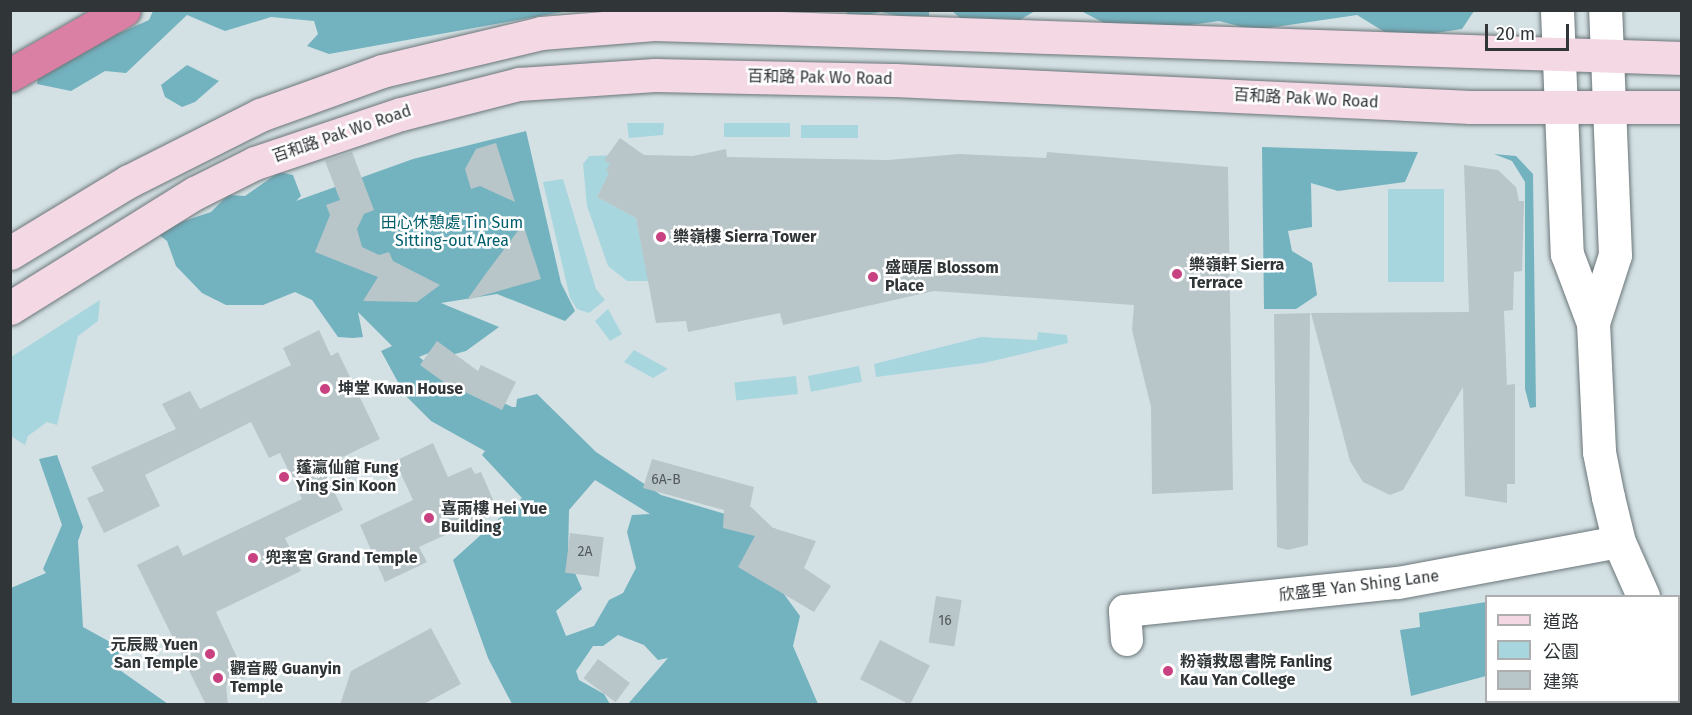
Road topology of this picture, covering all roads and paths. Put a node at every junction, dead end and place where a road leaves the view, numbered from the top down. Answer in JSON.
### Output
{"nodes":[{"id":1,"x":124,"y":10,"type":"edge"},
{"id":2,"x":1557,"y":10,"type":"edge"},
{"id":3,"x":1605,"y":10,"type":"edge"},
{"id":4,"x":1558,"y":54,"type":"junction"},
{"id":5,"x":1608,"y":55,"type":"junction"},
{"id":6,"x":1682,"y":58,"type":"edge"},
{"id":7,"x":10,"y":75,"type":"edge"},
{"id":8,"x":1682,"y":107,"type":"edge"},
{"id":9,"x":1610,"y":108,"type":"junction"},
{"id":10,"x":1563,"y":109,"type":"junction"},
{"id":11,"x":10,"y":253,"type":"edge"},
{"id":12,"x":10,"y":308,"type":"edge"},
{"id":13,"x":1593,"y":323,"type":"junction"},
{"id":14,"x":1619,"y":542,"type":"junction"},
{"id":15,"x":1642,"y":595,"type":"edge"},
{"id":16,"x":1127,"y":640,"type":"dead end"}],
"edges":[{"from":1,"to":7,"type":"highway"},
{"from":2,"to":4,"type":"street"},
{"from":3,"to":5,"type":"street"},
{"from":4,"to":5,"type":"main road"},
{"from":4,"to":10,"type":"street"},
{"from":4,"to":11,"type":"main road"},
{"from":5,"to":6,"type":"main road"},
{"from":5,"to":9,"type":"street"},
{"from":8,"to":9,"type":"main road","name":"百和路 Pak Wo Road"},
{"from":9,"to":10,"type":"main road","name":"百和路 Pak Wo Road"},
{"from":9,"to":13,"type":"street"},
{"from":10,"to":12,"type":"main road","name":"百和路 Pak Wo Road"},
{"from":10,"to":13,"type":"street"},
{"from":13,"to":14,"type":"street"},
{"from":14,"to":15,"type":"street"},
{"from":14,"to":16,"type":"street","name":"欣盛里 Yan Shing Lane"}]}
